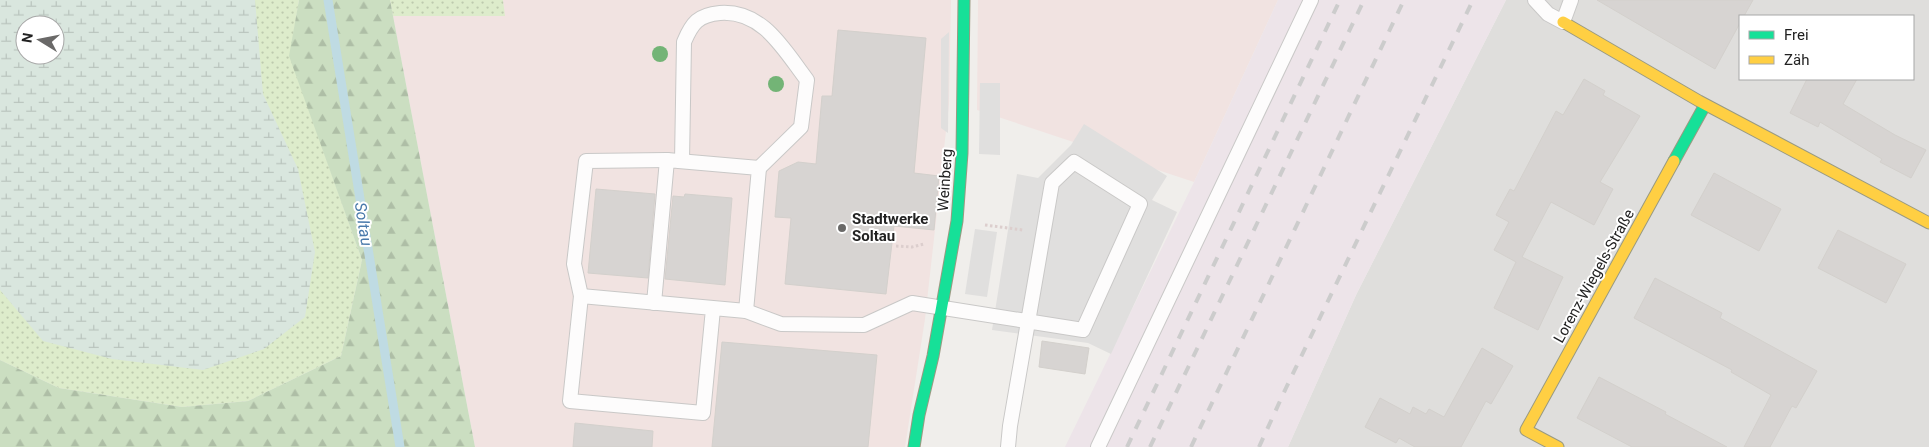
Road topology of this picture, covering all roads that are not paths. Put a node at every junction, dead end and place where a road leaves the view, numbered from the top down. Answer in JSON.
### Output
{"nodes":[{"id":1,"x":964,"y":0,"type":"edge"},
{"id":2,"x":1312,"y":0,"type":"edge"},
{"id":3,"x":1535,"y":0,"type":"edge"},
{"id":4,"x":1571,"y":0,"type":"edge"},
{"id":5,"x":1563,"y":22,"type":"junction"},
{"id":6,"x":1705,"y":105,"type":"junction"},
{"id":7,"x":667,"y":160,"type":"junction"},
{"id":8,"x":682,"y":161,"type":"junction"},
{"id":9,"x":759,"y":168,"type":"junction"},
{"id":10,"x":1929,"y":223,"type":"edge"},
{"id":11,"x":580,"y":296,"type":"junction"},
{"id":12,"x":654,"y":303,"type":"junction"},
{"id":13,"x":941,"y":307,"type":"junction"},
{"id":14,"x":713,"y":308,"type":"junction"},
{"id":15,"x":746,"y":311,"type":"junction"},
{"id":16,"x":1029,"y":320,"type":"junction"},
{"id":17,"x":914,"y":447,"type":"edge"},
{"id":18,"x":1008,"y":447,"type":"edge"},
{"id":19,"x":1098,"y":447,"type":"edge"},
{"id":20,"x":1558,"y":447,"type":"edge"}],
"edges":[{"from":1,"to":13,"type":"street","name":"Weinberg"},
{"from":2,"to":19,"type":"lane"},
{"from":3,"to":5,"type":"lane"},
{"from":4,"to":5,"type":"lane"},
{"from":5,"to":6,"type":"street"},
{"from":6,"to":10,"type":"street"},
{"from":6,"to":20,"type":"street","name":"Lorenz-Wiegels-Straße"},
{"from":7,"to":8,"type":"lane"},
{"from":7,"to":11,"type":"lane"},
{"from":7,"to":12,"type":"lane"},
{"from":8,"to":9,"type":"lane"},
{"from":8,"to":9,"type":"lane"},
{"from":9,"to":15,"type":"lane"},
{"from":11,"to":12,"type":"lane"},
{"from":11,"to":14,"type":"lane"},
{"from":12,"to":14,"type":"lane"},
{"from":13,"to":15,"type":"lane"},
{"from":13,"to":16,"type":"lane"},
{"from":13,"to":17,"type":"street","name":"Weinberg"},
{"from":14,"to":15,"type":"lane"},
{"from":16,"to":16,"type":"lane"},
{"from":16,"to":18,"type":"lane"}]}
